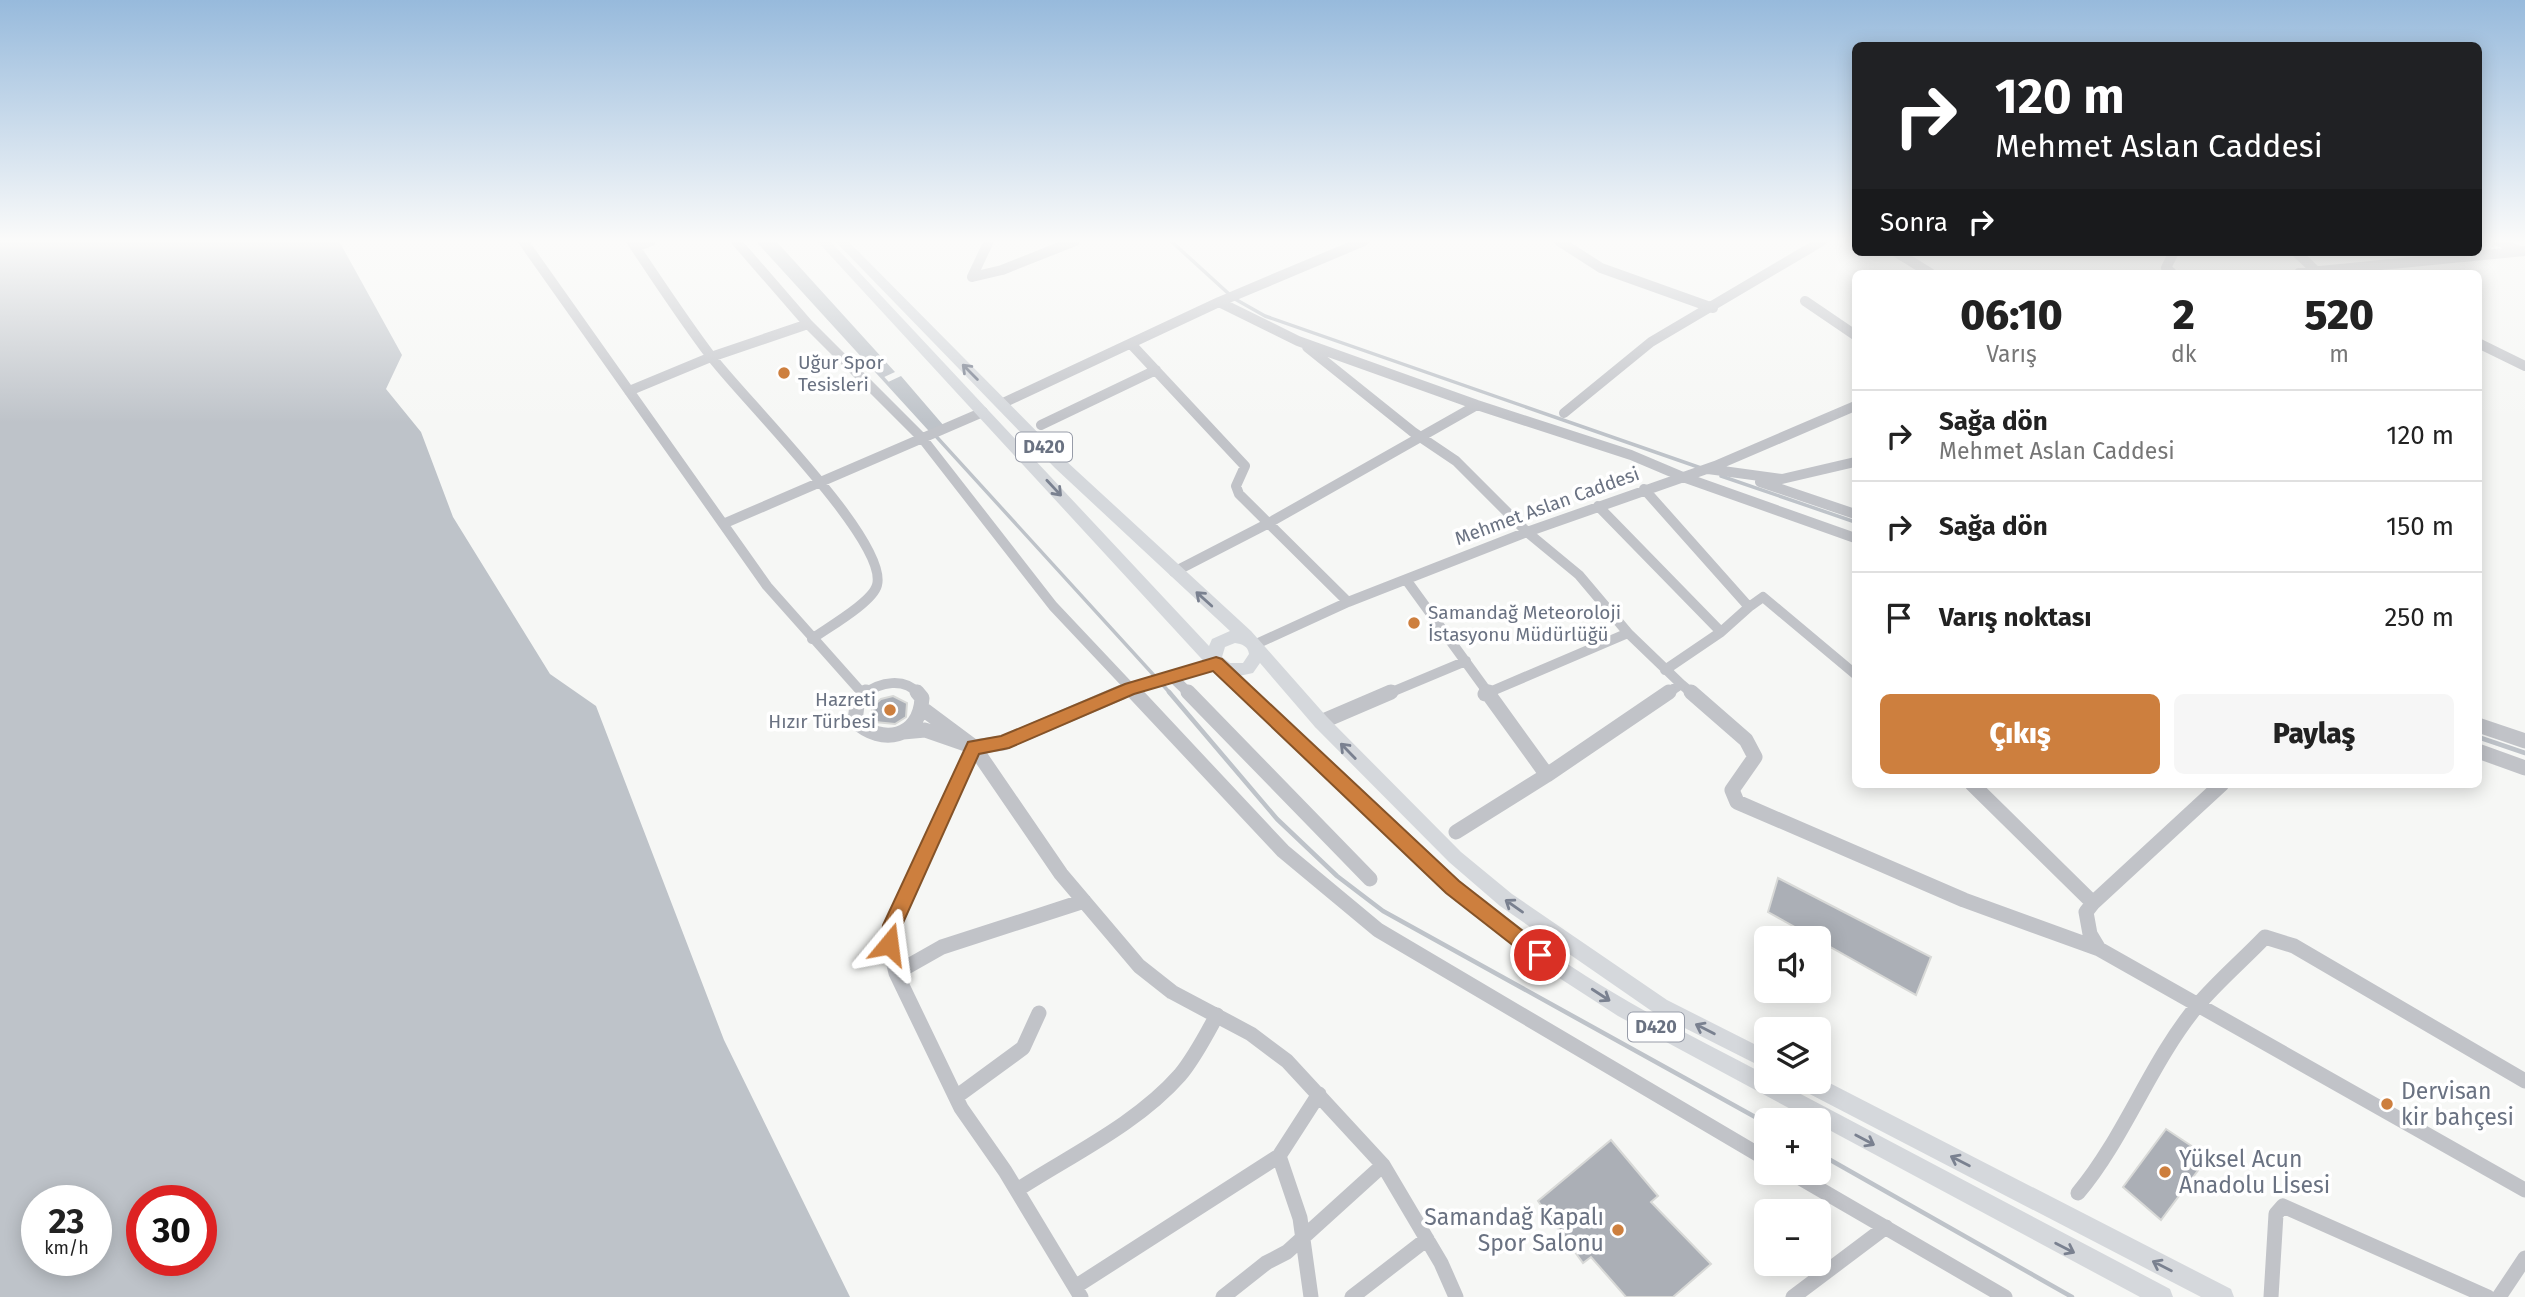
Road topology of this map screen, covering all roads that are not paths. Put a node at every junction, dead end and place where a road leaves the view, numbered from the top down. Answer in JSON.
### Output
{"nodes":[{"id":1,"x":1805,"y":301,"type":"dead end"},
{"id":2,"x":566,"y":302,"type":"edge"},
{"id":3,"x":673,"y":302,"type":"edge"},
{"id":4,"x":789,"y":302,"type":"edge"},
{"id":5,"x":880,"y":302,"type":"edge"},
{"id":6,"x":901,"y":302,"type":"edge"},
{"id":7,"x":1219,"y":302,"type":"joint"},
{"id":8,"x":1697,"y":302,"type":"edge"},
{"id":9,"x":1722,"y":302,"type":"edge"},
{"id":10,"x":1713,"y":307,"type":"junction"},
{"id":11,"x":808,"y":324,"type":"junction"},
{"id":12,"x":1852,"y":333,"type":"edge"},
{"id":13,"x":1298,"y":341,"type":"junction"},
{"id":14,"x":1132,"y":345,"type":"junction"},
{"id":15,"x":2482,"y":345,"type":"edge"},
{"id":16,"x":711,"y":357,"type":"junction"},
{"id":17,"x":2525,"y":366,"type":"edge"},
{"id":18,"x":1156,"y":370,"type":"junction"},
{"id":19,"x":629,"y":391,"type":"junction"},
{"id":20,"x":1002,"y":404,"type":"junction"},
{"id":21,"x":1477,"y":405,"type":"junction"},
{"id":22,"x":1852,"y":407,"type":"edge"},
{"id":23,"x":983,"y":412,"type":"junction"},
{"id":24,"x":1564,"y":413,"type":"dead end"},
{"id":25,"x":1041,"y":425,"type":"dead end"},
{"id":26,"x":1421,"y":437,"type":"junction"},
{"id":27,"x":922,"y":438,"type":"junction"},
{"id":28,"x":1852,"y":464,"type":"edge"},
{"id":29,"x":1701,"y":468,"type":"junction"},
{"id":30,"x":1733,"y":473,"type":"junction"},
{"id":31,"x":1684,"y":477,"type":"junction"},
{"id":32,"x":819,"y":483,"type":"junction"},
{"id":33,"x":1644,"y":489,"type":"junction"},
{"id":34,"x":1598,"y":506,"type":"junction"},
{"id":35,"x":1852,"y":513,"type":"edge"},
{"id":36,"x":723,"y":524,"type":"junction"},
{"id":37,"x":1267,"y":524,"type":"junction"},
{"id":38,"x":1527,"y":532,"type":"junction"},
{"id":39,"x":1852,"y":537,"type":"edge"},
{"id":40,"x":1174,"y":572,"type":"junction"},
{"id":41,"x":1406,"y":581,"type":"junction"},
{"id":42,"x":1348,"y":602,"type":"junction"},
{"id":43,"x":1748,"y":607,"type":"junction"},
{"id":44,"x":1721,"y":632,"type":"junction"},
{"id":45,"x":1628,"y":633,"type":"junction"},
{"id":46,"x":812,"y":639,"type":"junction"},
{"id":47,"x":1254,"y":645,"type":"junction"},
{"id":48,"x":1466,"y":661,"type":"junction"},
{"id":49,"x":1216,"y":664,"type":"junction"},
{"id":50,"x":1665,"y":670,"type":"junction"},
{"id":51,"x":1852,"y":671,"type":"edge"},
{"id":52,"x":1171,"y":677,"type":"junction"},
{"id":53,"x":1681,"y":684,"type":"junction"},
{"id":54,"x":1130,"y":689,"type":"junction"},
{"id":55,"x":863,"y":694,"type":"junction"},
{"id":56,"x":1485,"y":694,"type":"junction"},
{"id":57,"x":923,"y":709,"type":"junction"},
{"id":58,"x":1321,"y":722,"type":"junction"},
{"id":59,"x":2482,"y":725,"type":"edge"},
{"id":60,"x":903,"y":732,"type":"junction"},
{"id":61,"x":2525,"y":741,"type":"edge"},
{"id":62,"x":974,"y":747,"type":"junction"},
{"id":63,"x":2482,"y":752,"type":"edge"},
{"id":64,"x":2525,"y":768,"type":"edge"},
{"id":65,"x":1547,"y":775,"type":"junction"},
{"id":66,"x":1976,"y":788,"type":"edge"},
{"id":67,"x":2218,"y":788,"type":"edge"},
{"id":68,"x":1456,"y":832,"type":"dead end"},
{"id":69,"x":1370,"y":879,"type":"dead end"},
{"id":70,"x":1084,"y":901,"type":"junction"},
{"id":71,"x":2093,"y":903,"type":"junction"},
{"id":72,"x":2098,"y":949,"type":"junction"},
{"id":73,"x":896,"y":973,"type":"junction"},
{"id":74,"x":2196,"y":1007,"type":"junction"},
{"id":75,"x":1039,"y":1013,"type":"dead end"},
{"id":76,"x":1217,"y":1015,"type":"junction"},
{"id":77,"x":1754,"y":1054,"type":"edge"},
{"id":78,"x":2525,"y":1082,"type":"edge"},
{"id":79,"x":1319,"y":1094,"type":"junction"},
{"id":80,"x":1830,"y":1094,"type":"edge"},
{"id":81,"x":956,"y":1097,"type":"junction"},
{"id":82,"x":1754,"y":1152,"type":"edge"},
{"id":83,"x":1279,"y":1156,"type":"junction"},
{"id":84,"x":1383,"y":1165,"type":"junction"},
{"id":85,"x":1813,"y":1185,"type":"edge"},
{"id":86,"x":1017,"y":1190,"type":"junction"},
{"id":87,"x":2525,"y":1190,"type":"edge"},
{"id":88,"x":2078,"y":1193,"type":"dead end"},
{"id":89,"x":1886,"y":1227,"type":"junction"},
{"id":90,"x":1301,"y":1237,"type":"junction"},
{"id":91,"x":1427,"y":1239,"type":"junction"},
{"id":92,"x":2525,"y":1258,"type":"edge"},
{"id":93,"x":1078,"y":1292,"type":"edge"},
{"id":94,"x":1223,"y":1297,"type":"edge"},
{"id":95,"x":1311,"y":1297,"type":"edge"},
{"id":96,"x":1352,"y":1297,"type":"edge"},
{"id":97,"x":1456,"y":1297,"type":"edge"},
{"id":98,"x":1793,"y":1297,"type":"edge"},
{"id":99,"x":2005,"y":1297,"type":"edge"},
{"id":100,"x":2162,"y":1297,"type":"edge"},
{"id":101,"x":2222,"y":1297,"type":"edge"},
{"id":102,"x":2271,"y":1297,"type":"edge"},
{"id":103,"x":2488,"y":1297,"type":"edge"},
{"id":104,"x":2499,"y":1297,"type":"edge"}],
"edges":[{"from":1,"to":12,"type":"street"},
{"from":2,"to":19,"type":"street"},
{"from":3,"to":16,"type":"street"},
{"from":4,"to":11,"type":"street"},
{"from":5,"to":23,"type":"main road","number":"D420"},
{"from":20,"to":6,"type":"main road","number":"D420","one_way":true},
{"from":7,"to":13,"type":"street"},
{"from":7,"to":14,"type":"street"},
{"from":8,"to":10,"type":"street"},
{"from":9,"to":10,"type":"street"},
{"from":10,"to":24,"type":"street"},
{"from":11,"to":16,"type":"street"},
{"from":11,"to":27,"type":"street"},
{"from":13,"to":21,"type":"street"},
{"from":13,"to":26,"type":"street"},
{"from":14,"to":18,"type":"street"},
{"from":14,"to":20,"type":"street"},
{"from":15,"to":17,"type":"street"},
{"from":16,"to":19,"type":"street"},
{"from":16,"to":32,"type":"street"},
{"from":18,"to":25,"type":"street"},
{"from":18,"to":37,"type":"street"},
{"from":19,"to":36,"type":"street"},
{"from":20,"to":40,"type":"main road","number":"D420"},
{"from":21,"to":26,"type":"street"},
{"from":21,"to":31,"type":"street"},
{"from":22,"to":29,"type":"street","name":"Mehmet Aslan Caddesi"},
{"from":23,"to":27,"type":"street"},
{"from":23,"to":49,"type":"main road","number":"D420","one_way":true},
{"from":26,"to":37,"type":"street"},
{"from":26,"to":38,"type":"street"},
{"from":27,"to":32,"type":"street"},
{"from":27,"to":54,"type":"street"},
{"from":28,"to":30,"type":"street"},
{"from":29,"to":30,"type":"street"},
{"from":29,"to":31,"type":"street","name":"Mehmet Aslan Caddesi"},
{"from":30,"to":35,"type":"street"},
{"from":31,"to":33,"type":"street","name":"Mehmet Aslan Caddesi"},
{"from":31,"to":39,"type":"street"},
{"from":32,"to":36,"type":"street"},
{"from":32,"to":46,"type":"street"},
{"from":33,"to":34,"type":"street","name":"Mehmet Aslan Caddesi"},
{"from":33,"to":43,"type":"street"},
{"from":34,"to":38,"type":"street","name":"Mehmet Aslan Caddesi"},
{"from":34,"to":44,"type":"street"},
{"from":36,"to":46,"type":"street"},
{"from":37,"to":40,"type":"street"},
{"from":37,"to":42,"type":"street"},
{"from":38,"to":41,"type":"street","name":"Mehmet Aslan Caddesi"},
{"from":38,"to":45,"type":"street"},
{"from":47,"to":40,"type":"main road","number":"D420","one_way":true},
{"from":41,"to":42,"type":"street","name":"Mehmet Aslan Caddesi"},
{"from":41,"to":48,"type":"street"},
{"from":42,"to":47,"type":"street","name":"Mehmet Aslan Caddesi"},
{"from":43,"to":44,"type":"street"},
{"from":43,"to":51,"type":"street"},
{"from":44,"to":50,"type":"street"},
{"from":45,"to":50,"type":"street"},
{"from":45,"to":56,"type":"street"},
{"from":46,"to":55,"type":"street"},
{"from":47,"to":49,"type":"main road"},
{"from":47,"to":49,"type":"main road"},
{"from":47,"to":58,"type":"main road","number":"D420"},
{"from":48,"to":56,"type":"street"},
{"from":48,"to":58,"type":"street"},
{"from":49,"to":52,"type":"street"},
{"from":49,"to":100,"type":"main road","number":"D420","one_way":true},
{"from":50,"to":53,"type":"street"},
{"from":52,"to":54,"type":"street"},
{"from":52,"to":69,"type":"street"},
{"from":53,"to":65,"type":"street"},
{"from":53,"to":72,"type":"street"},
{"from":54,"to":62,"type":"street"},
{"from":54,"to":82,"type":"street"},
{"from":55,"to":57,"type":"street"},
{"from":55,"to":60,"type":"street"},
{"from":56,"to":65,"type":"street"},
{"from":57,"to":60,"type":"street"},
{"from":57,"to":62,"type":"street"},
{"from":77,"to":58,"type":"main road","number":"D420","one_way":true},
{"from":59,"to":61,"type":"street"},
{"from":60,"to":62,"type":"street"},
{"from":62,"to":70,"type":"street"},
{"from":62,"to":73,"type":"street"},
{"from":63,"to":64,"type":"street"},
{"from":65,"to":68,"type":"street"},
{"from":66,"to":71,"type":"street"},
{"from":67,"to":71,"type":"street"},
{"from":70,"to":73,"type":"street"},
{"from":70,"to":76,"type":"street"},
{"from":71,"to":72,"type":"street"},
{"from":72,"to":74,"type":"street"},
{"from":73,"to":81,"type":"street"},
{"from":74,"to":78,"type":"street"},
{"from":74,"to":87,"type":"street"},
{"from":74,"to":88,"type":"street"},
{"from":75,"to":81,"type":"street"},
{"from":76,"to":79,"type":"street"},
{"from":76,"to":86,"type":"street"},
{"from":79,"to":83,"type":"street"},
{"from":79,"to":84,"type":"street"},
{"from":101,"to":80,"type":"main road","one_way":true},
{"from":81,"to":86,"type":"street"},
{"from":83,"to":90,"type":"street"},
{"from":83,"to":93,"type":"street"},
{"from":84,"to":90,"type":"street"},
{"from":84,"to":91,"type":"street"},
{"from":85,"to":89,"type":"street"},
{"from":86,"to":93,"type":"street"},
{"from":89,"to":98,"type":"street"},
{"from":89,"to":99,"type":"street"},
{"from":90,"to":94,"type":"street"},
{"from":90,"to":95,"type":"street"},
{"from":91,"to":96,"type":"street"},
{"from":91,"to":97,"type":"street"},
{"from":92,"to":104,"type":"street"},
{"from":102,"to":103,"type":"street"}]}
